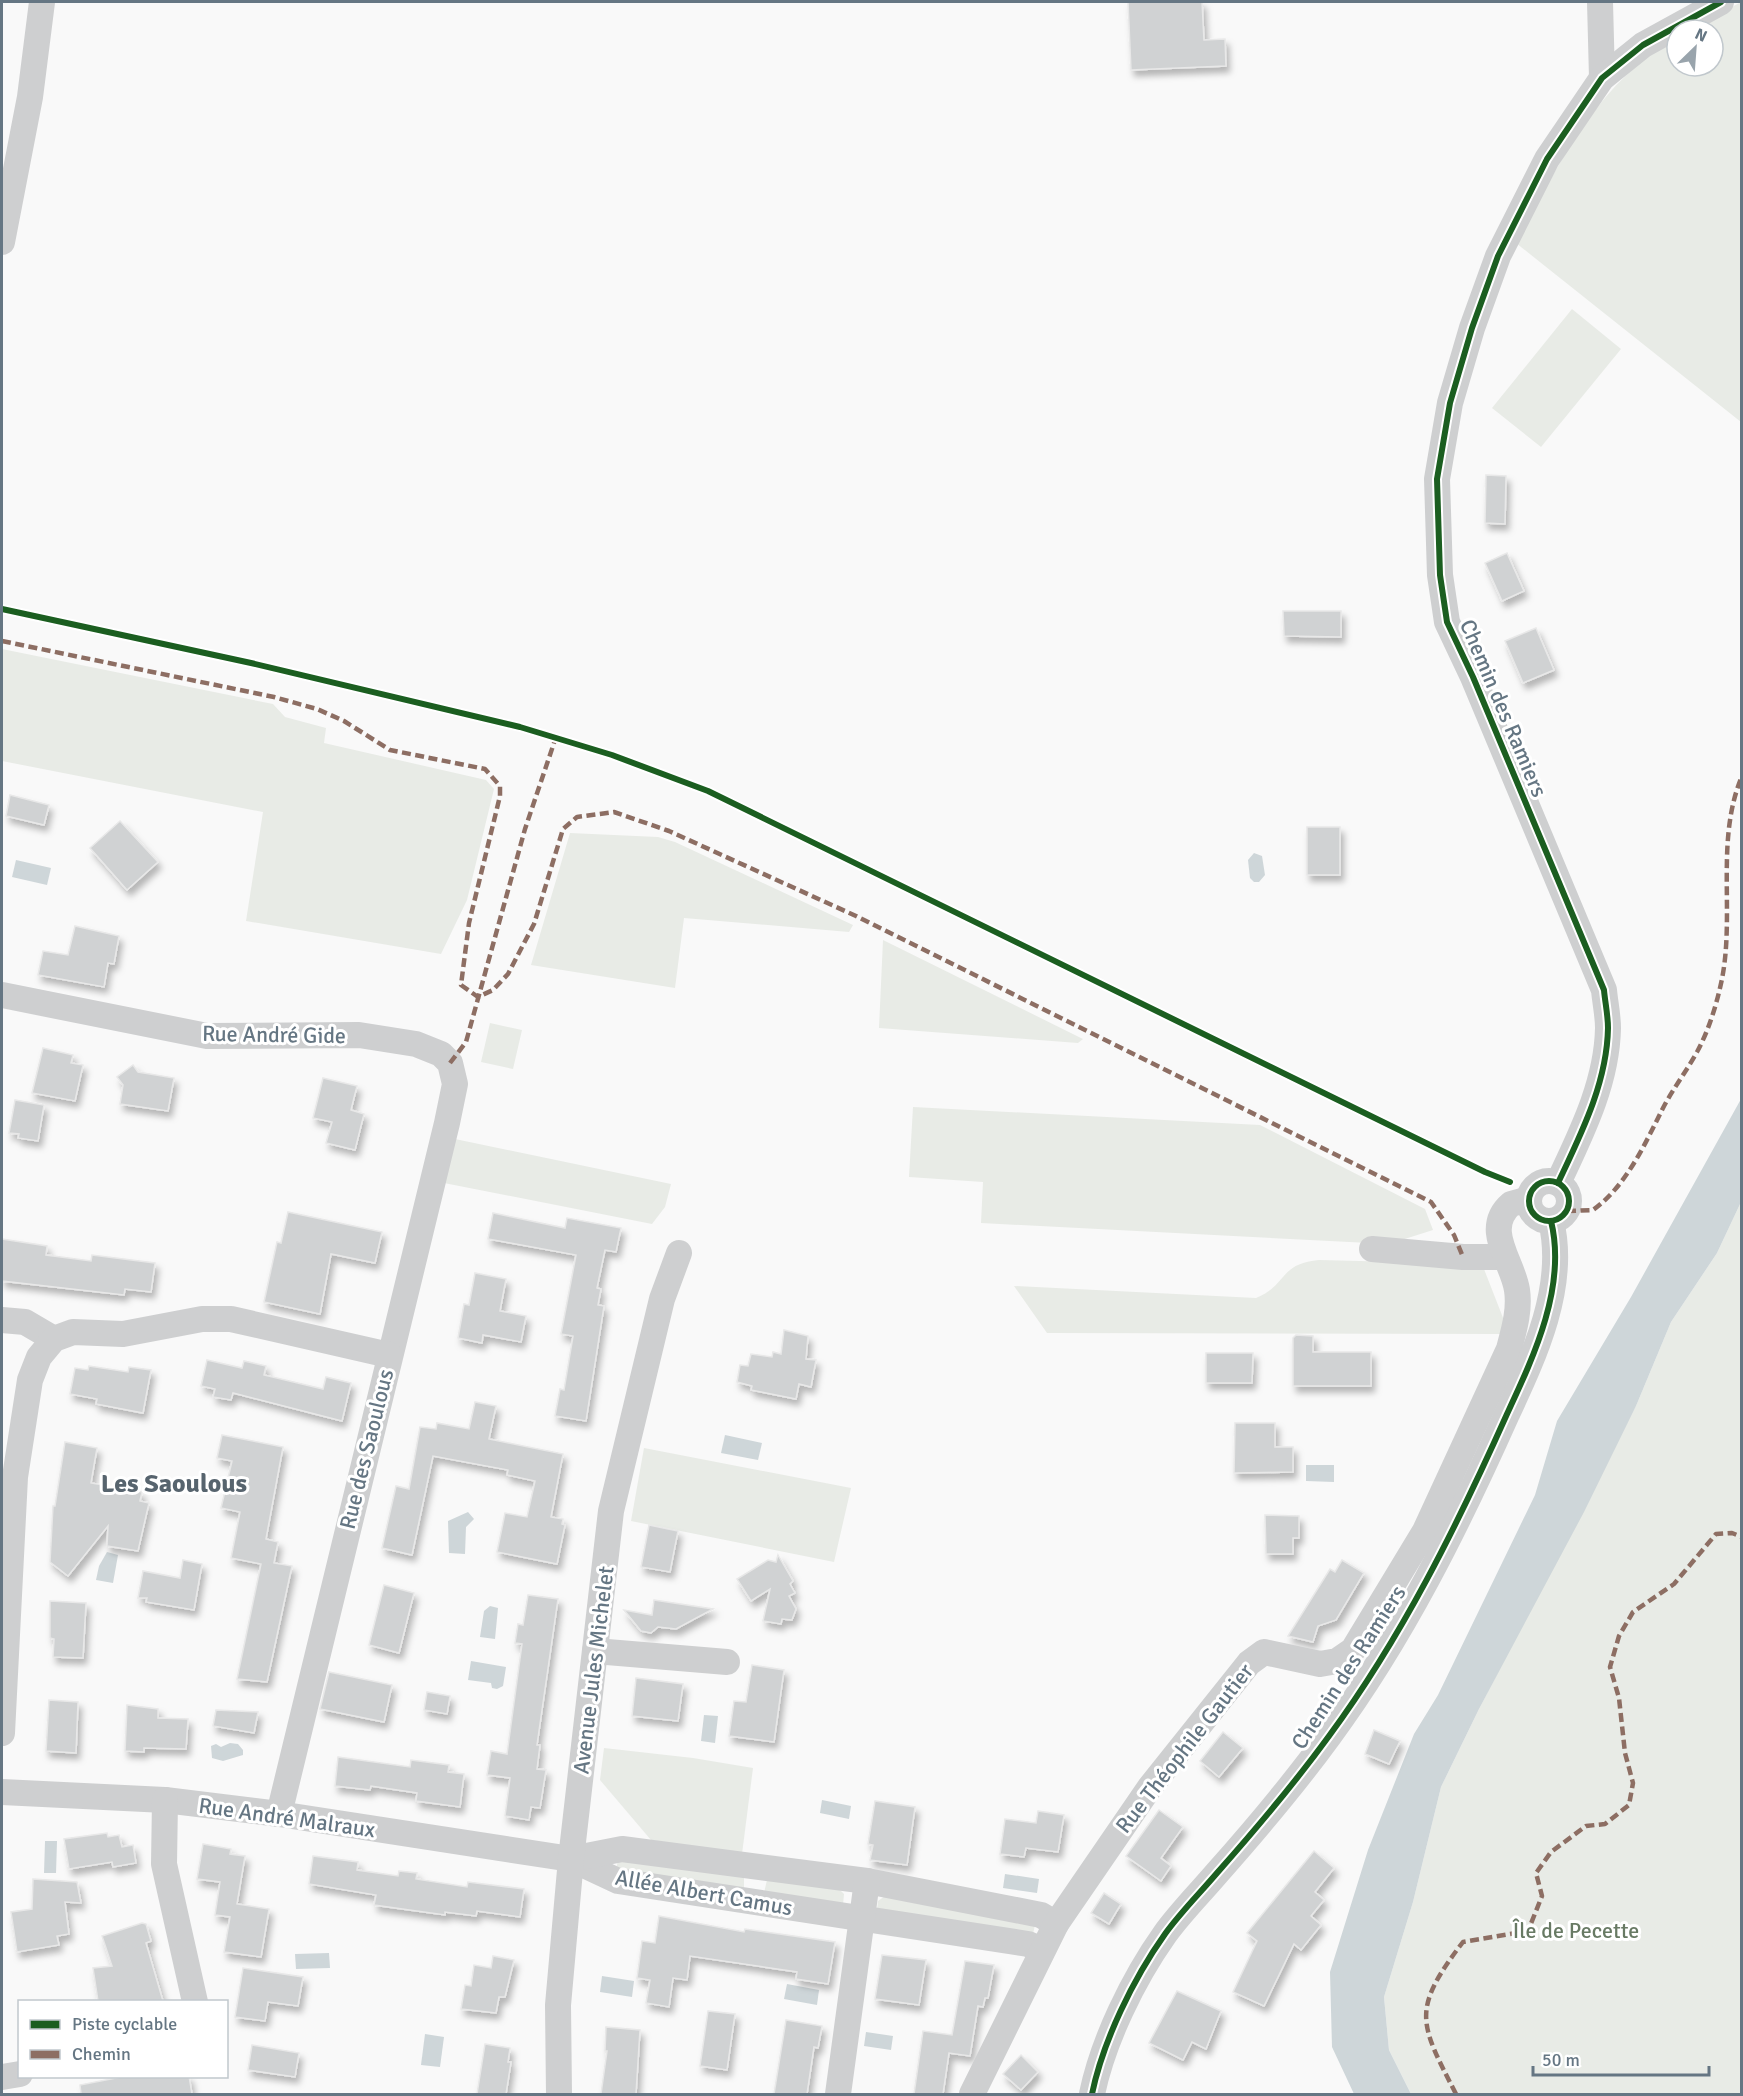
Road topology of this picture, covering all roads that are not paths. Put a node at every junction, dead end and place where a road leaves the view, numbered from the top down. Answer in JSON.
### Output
{"nodes":[{"id":1,"x":42,"y":2,"type":"edge"},
{"id":2,"x":1600,"y":2,"type":"edge"},
{"id":3,"x":1721,"y":2,"type":"edge"},
{"id":4,"x":1602,"y":78,"type":"junction"},
{"id":5,"x":2,"y":242,"type":"edge"},
{"id":6,"x":2,"y":995,"type":"edge"},
{"id":7,"x":456,"y":1084,"type":"joint"},
{"id":8,"x":1558,"y":1183,"type":"junction"},
{"id":9,"x":1529,"y":1199,"type":"junction"},
{"id":10,"x":1551,"y":1221,"type":"junction"},
{"id":11,"x":1371,"y":1249,"type":"dead end"},
{"id":12,"x":679,"y":1253,"type":"dead end"},
{"id":13,"x":1504,"y":1257,"type":"junction"},
{"id":14,"x":2,"y":1320,"type":"edge"},
{"id":15,"x":54,"y":1339,"type":"junction"},
{"id":16,"x":389,"y":1355,"type":"junction"},
{"id":17,"x":595,"y":1651,"type":"junction"},
{"id":18,"x":726,"y":1662,"type":"dead end"},
{"id":19,"x":2,"y":1733,"type":"edge"},
{"id":20,"x":2,"y":1791,"type":"edge"},
{"id":21,"x":165,"y":1800,"type":"junction"},
{"id":22,"x":279,"y":1814,"type":"junction"},
{"id":23,"x":571,"y":1859,"type":"junction"},
{"id":24,"x":756,"y":1866,"type":"junction"},
{"id":25,"x":867,"y":1881,"type":"junction"},
{"id":26,"x":753,"y":1902,"type":"junction"},
{"id":27,"x":862,"y":1918,"type":"junction"},
{"id":28,"x":1056,"y":1924,"type":"junction"},
{"id":29,"x":1042,"y":1950,"type":"junction"},
{"id":30,"x":195,"y":2000,"type":"edge"},
{"id":31,"x":18,"y":2074,"type":"edge"},
{"id":32,"x":2,"y":2077,"type":"edge"},
{"id":33,"x":559,"y":2094,"type":"edge"},
{"id":34,"x":838,"y":2094,"type":"edge"},
{"id":35,"x":972,"y":2094,"type":"edge"},
{"id":36,"x":1092,"y":2094,"type":"edge"}],
"edges":[{"from":1,"to":5,"type":"street"},
{"from":2,"to":4,"type":"street"},
{"from":3,"to":4,"type":"street","name":"Chemin des Ramiers"},
{"from":4,"to":8,"type":"street","name":"Chemin des Ramiers"},
{"from":6,"to":7,"type":"street","name":"Rue André Gide"},
{"from":7,"to":16,"type":"street","name":"Rue des Saoulous"},
{"from":8,"to":9,"type":"street"},
{"from":8,"to":10,"type":"street"},
{"from":9,"to":10,"type":"street"},
{"from":9,"to":13,"type":"street","name":"Rue Théophile Gautier"},
{"from":10,"to":36,"type":"street","name":"Chemin des Ramiers"},
{"from":11,"to":13,"type":"street"},
{"from":12,"to":17,"type":"street","name":"Avenue Jules Michelet"},
{"from":13,"to":28,"type":"street","name":"Rue Théophile Gautier"},
{"from":14,"to":15,"type":"street"},
{"from":15,"to":16,"type":"street"},
{"from":15,"to":19,"type":"street"},
{"from":16,"to":22,"type":"street","name":"Rue des Saoulous"},
{"from":17,"to":18,"type":"street"},
{"from":17,"to":23,"type":"street","name":"Avenue Jules Michelet"},
{"from":20,"to":21,"type":"street","name":"Rue André Malraux"},
{"from":21,"to":22,"type":"street","name":"Rue André Malraux"},
{"from":21,"to":30,"type":"street"},
{"from":22,"to":23,"type":"street","name":"Rue André Malraux"},
{"from":23,"to":24,"type":"street","name":"Allée Albert Camus"},
{"from":23,"to":26,"type":"street","name":"Allée Albert Camus"},
{"from":23,"to":33,"type":"street","name":"Avenue Jules Michelet"},
{"from":24,"to":25,"type":"street","name":"Allée Albert Camus"},
{"from":24,"to":26,"type":"street"},
{"from":25,"to":27,"type":"street"},
{"from":25,"to":28,"type":"street","name":"Allée Albert Camus"},
{"from":26,"to":27,"type":"street","name":"Allée Albert Camus"},
{"from":27,"to":29,"type":"street","name":"Allée Albert Camus"},
{"from":27,"to":34,"type":"street"},
{"from":28,"to":29,"type":"street","name":"Rue Théophile Gautier"},
{"from":29,"to":35,"type":"street","name":"Rue Théophile Gautier"},
{"from":31,"to":32,"type":"street"}]}
